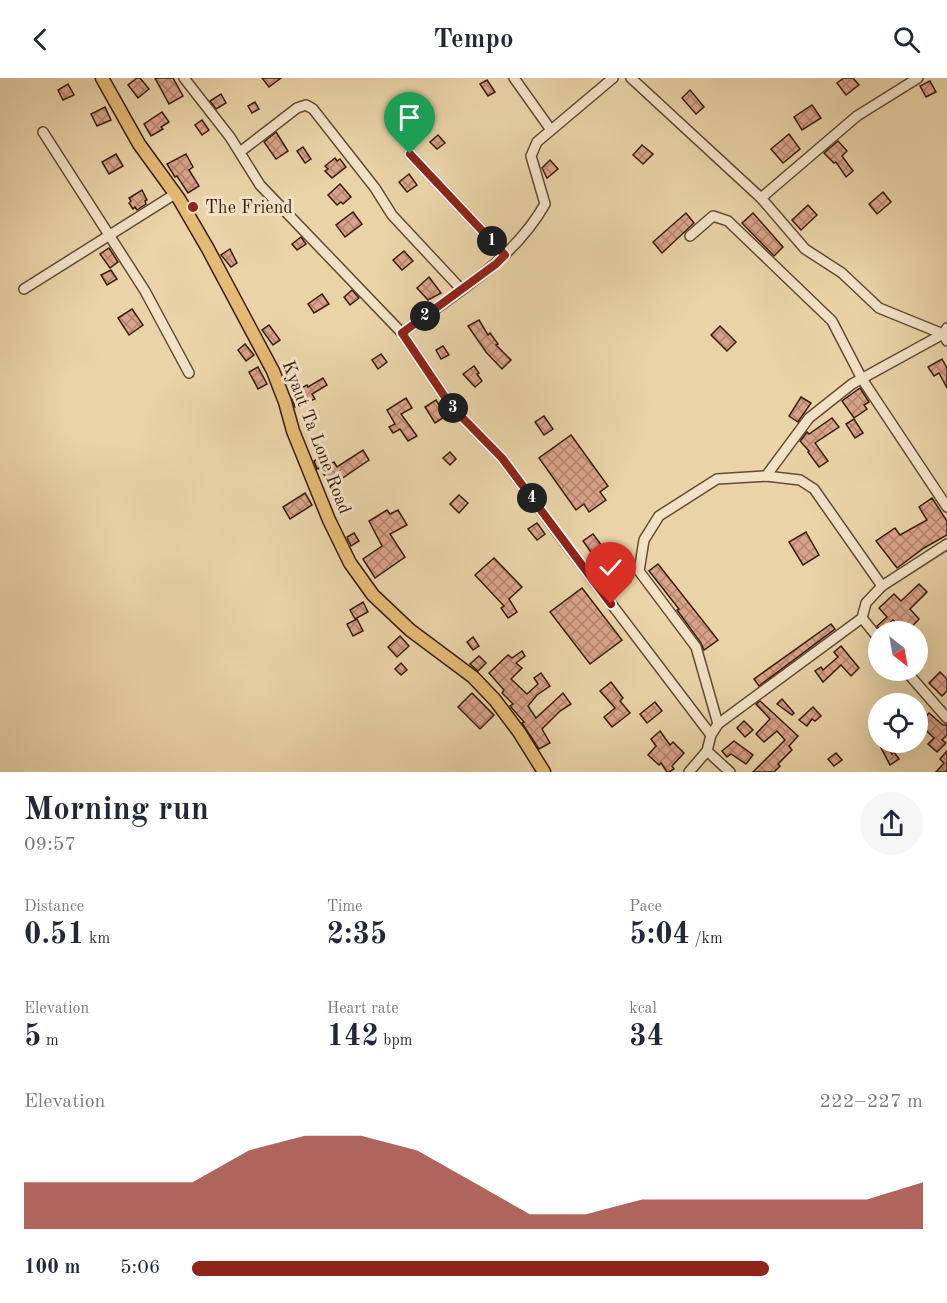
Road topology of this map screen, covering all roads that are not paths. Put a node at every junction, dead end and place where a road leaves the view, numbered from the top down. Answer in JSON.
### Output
{"nodes":[{"id":1,"x":102,"y":78,"type":"edge"},
{"id":2,"x":184,"y":78,"type":"edge"},
{"id":3,"x":514,"y":78,"type":"edge"},
{"id":4,"x":613,"y":78,"type":"edge"},
{"id":5,"x":631,"y":78,"type":"edge"},
{"id":6,"x":918,"y":78,"type":"edge"},
{"id":7,"x":551,"y":130,"type":"junction"},
{"id":8,"x":43,"y":132,"type":"dead end"},
{"id":9,"x":240,"y":152,"type":"junction"},
{"id":10,"x":410,"y":154,"type":"dead end"},
{"id":11,"x":175,"y":194,"type":"junction"},
{"id":12,"x":761,"y":198,"type":"junction"},
{"id":13,"x":109,"y":235,"type":"junction"},
{"id":14,"x":690,"y":236,"type":"dead end"},
{"id":15,"x":505,"y":255,"type":"junction"},
{"id":16,"x":24,"y":289,"type":"dead end"},
{"id":17,"x":461,"y":289,"type":"junction"},
{"id":18,"x":402,"y":333,"type":"junction"},
{"id":19,"x":946,"y":334,"type":"edge"},
{"id":20,"x":189,"y":373,"type":"dead end"},
{"id":21,"x":862,"y":379,"type":"junction"},
{"id":22,"x":766,"y":476,"type":"junction"},
{"id":23,"x":947,"y":507,"type":"edge"},
{"id":24,"x":947,"y":544,"type":"edge"},
{"id":25,"x":882,"y":586,"type":"junction"},
{"id":26,"x":862,"y":618,"type":"junction"},
{"id":27,"x":868,"y":625,"type":"edge"},
{"id":28,"x":915,"y":681,"type":"edge"},
{"id":29,"x":947,"y":718,"type":"edge"},
{"id":30,"x":718,"y":724,"type":"junction"},
{"id":31,"x":711,"y":735,"type":"junction"},
{"id":32,"x":707,"y":751,"type":"junction"},
{"id":33,"x":544,"y":772,"type":"edge"},
{"id":34,"x":688,"y":772,"type":"edge"},
{"id":35,"x":730,"y":772,"type":"edge"}],
"edges":[{"from":1,"to":11,"type":"main road","name":"Kyaut Ta Lone Road"},
{"from":2,"to":9,"type":"street"},
{"from":3,"to":7,"type":"street"},
{"from":4,"to":7,"type":"street"},
{"from":5,"to":12,"type":"street"},
{"from":6,"to":12,"type":"street"},
{"from":7,"to":15,"type":"street"},
{"from":8,"to":13,"type":"street"},
{"from":9,"to":17,"type":"street"},
{"from":9,"to":18,"type":"street"},
{"from":10,"to":15,"type":"street"},
{"from":11,"to":13,"type":"street"},
{"from":11,"to":33,"type":"main road","name":"Kyaut Ta Lone Road"},
{"from":12,"to":19,"type":"street"},
{"from":13,"to":16,"type":"street"},
{"from":13,"to":20,"type":"street"},
{"from":14,"to":21,"type":"street"},
{"from":15,"to":17,"type":"street"},
{"from":17,"to":18,"type":"street"},
{"from":18,"to":31,"type":"street"},
{"from":19,"to":21,"type":"street"},
{"from":21,"to":22,"type":"street"},
{"from":21,"to":23,"type":"street"},
{"from":22,"to":25,"type":"street"},
{"from":22,"to":30,"type":"street"},
{"from":24,"to":25,"type":"street"},
{"from":25,"to":26,"type":"street"},
{"from":26,"to":27,"type":"street"},
{"from":26,"to":30,"type":"street"},
{"from":28,"to":29,"type":"street"},
{"from":30,"to":31,"type":"street"},
{"from":31,"to":32,"type":"street"},
{"from":32,"to":34,"type":"street"},
{"from":32,"to":35,"type":"street"}]}
